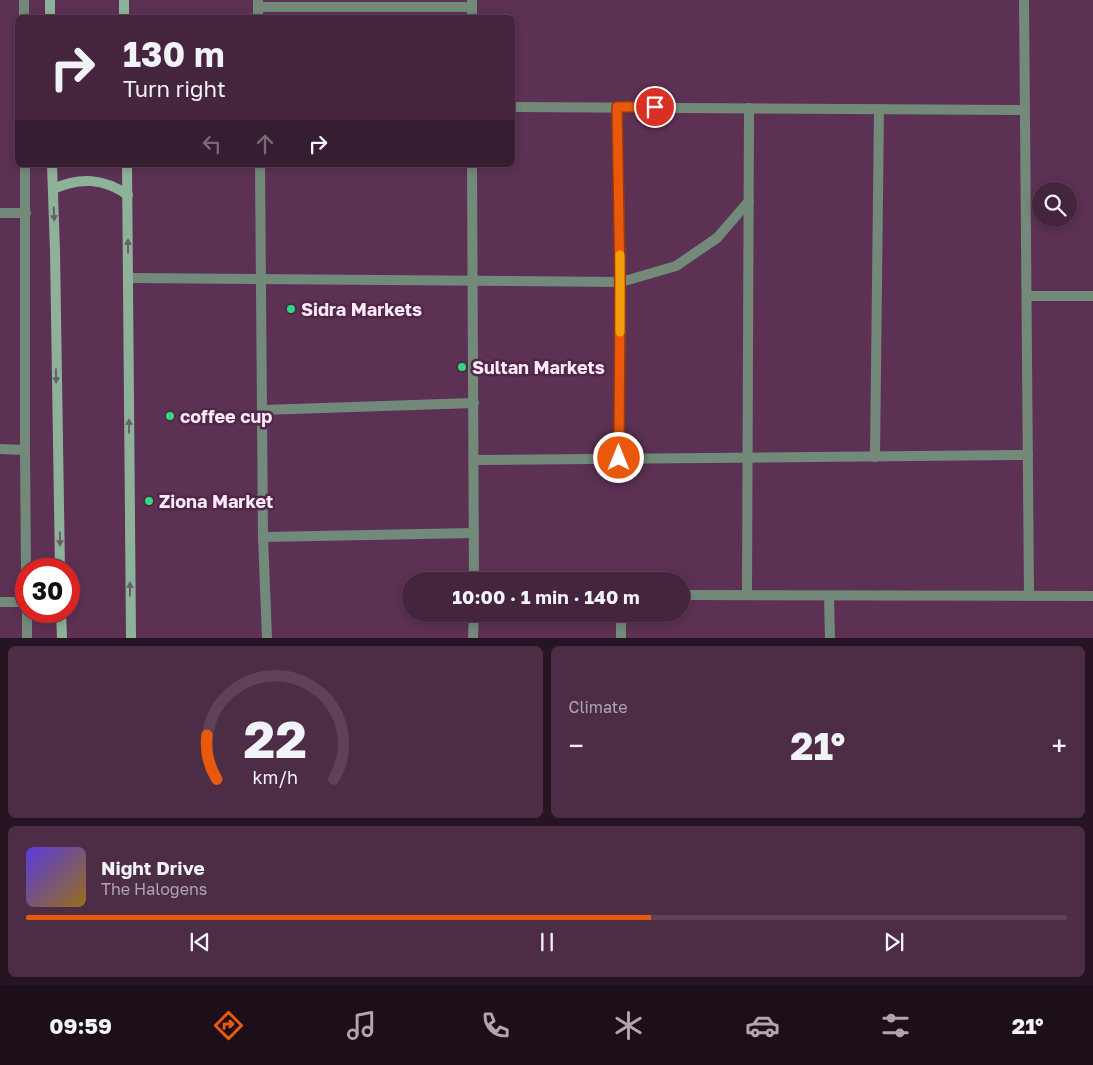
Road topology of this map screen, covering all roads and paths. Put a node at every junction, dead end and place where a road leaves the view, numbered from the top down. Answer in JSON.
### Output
{"nodes":[{"id":1,"x":24,"y":0,"type":"edge"},
{"id":2,"x":50,"y":0,"type":"edge"},
{"id":3,"x":124,"y":0,"type":"edge"},
{"id":4,"x":1024,"y":0,"type":"edge"},
{"id":5,"x":258,"y":8,"type":"edge"},
{"id":6,"x":472,"y":8,"type":"edge"},
{"id":7,"x":24,"y":15,"type":"edge"},
{"id":8,"x":50,"y":15,"type":"edge"},
{"id":9,"x":124,"y":15,"type":"edge"},
{"id":10,"x":515,"y":106,"type":"edge"},
{"id":11,"x":617,"y":107,"type":"junction"},
{"id":12,"x":750,"y":108,"type":"junction"},
{"id":13,"x":879,"y":109,"type":"junction"},
{"id":14,"x":1025,"y":110,"type":"junction"},
{"id":15,"x":25,"y":167,"type":"edge"},
{"id":16,"x":52,"y":167,"type":"edge"},
{"id":17,"x":127,"y":167,"type":"edge"},
{"id":18,"x":260,"y":167,"type":"edge"},
{"id":19,"x":472,"y":167,"type":"edge"},
{"id":20,"x":52,"y":189,"type":"junction"},
{"id":21,"x":128,"y":195,"type":"junction"},
{"id":22,"x":749,"y":201,"type":"junction"},
{"id":23,"x":0,"y":213,"type":"edge"},
{"id":24,"x":26,"y":213,"type":"junction"},
{"id":25,"x":128,"y":278,"type":"junction"},
{"id":26,"x":262,"y":279,"type":"junction"},
{"id":27,"x":472,"y":280,"type":"junction"},
{"id":28,"x":620,"y":282,"type":"junction"},
{"id":29,"x":1027,"y":296,"type":"junction"},
{"id":30,"x":1093,"y":296,"type":"edge"},
{"id":31,"x":474,"y":403,"type":"junction"},
{"id":32,"x":262,"y":410,"type":"junction"},
{"id":33,"x":0,"y":449,"type":"edge"},
{"id":34,"x":24,"y":450,"type":"junction"},
{"id":35,"x":1028,"y":455,"type":"junction"},
{"id":36,"x":875,"y":456,"type":"junction"},
{"id":37,"x":749,"y":457,"type":"junction"},
{"id":38,"x":619,"y":458,"type":"junction"},
{"id":39,"x":474,"y":460,"type":"junction"},
{"id":40,"x":474,"y":533,"type":"junction"},
{"id":41,"x":264,"y":537,"type":"junction"},
{"id":42,"x":26,"y":558,"type":"edge"},
{"id":43,"x":60,"y":558,"type":"edge"},
{"id":44,"x":474,"y":572,"type":"edge"},
{"id":45,"x":690,"y":595,"type":"edge"},
{"id":46,"x":748,"y":595,"type":"junction"},
{"id":47,"x":829,"y":596,"type":"junction"},
{"id":48,"x":1029,"y":596,"type":"junction"},
{"id":49,"x":1093,"y":596,"type":"edge"},
{"id":50,"x":0,"y":602,"type":"edge"},
{"id":51,"x":15,"y":602,"type":"edge"},
{"id":52,"x":474,"y":622,"type":"edge"},
{"id":53,"x":621,"y":622,"type":"edge"},
{"id":54,"x":27,"y":623,"type":"edge"},
{"id":55,"x":61,"y":623,"type":"edge"},
{"id":56,"x":27,"y":638,"type":"edge"},
{"id":57,"x":62,"y":638,"type":"edge"},
{"id":58,"x":131,"y":638,"type":"edge"},
{"id":59,"x":267,"y":638,"type":"edge"},
{"id":60,"x":473,"y":638,"type":"edge"},
{"id":61,"x":621,"y":638,"type":"edge"},
{"id":62,"x":830,"y":638,"type":"edge"}],
"edges":[{"from":1,"to":7,"type":"street"},
{"from":2,"to":8,"type":"main road"},
{"from":3,"to":9,"type":"main road"},
{"from":4,"to":14,"type":"street"},
{"from":5,"to":6,"type":"street"},
{"from":10,"to":11,"type":"street"},
{"from":11,"to":12,"type":"street"},
{"from":11,"to":28,"type":"street"},
{"from":12,"to":13,"type":"street"},
{"from":12,"to":22,"type":"street"},
{"from":13,"to":14,"type":"street"},
{"from":13,"to":36,"type":"street"},
{"from":14,"to":29,"type":"street"},
{"from":15,"to":24,"type":"street"},
{"from":16,"to":20,"type":"main road"},
{"from":17,"to":21,"type":"main road"},
{"from":18,"to":26,"type":"street"},
{"from":19,"to":27,"type":"street"},
{"from":20,"to":21,"type":"main road"},
{"from":20,"to":43,"type":"main road","one_way":true},
{"from":25,"to":21,"type":"main road","one_way":true},
{"from":22,"to":28,"type":"street"},
{"from":22,"to":37,"type":"street"},
{"from":23,"to":24,"type":"street"},
{"from":24,"to":34,"type":"street"},
{"from":25,"to":26,"type":"street"},
{"from":58,"to":25,"type":"main road","one_way":true},
{"from":26,"to":27,"type":"street"},
{"from":26,"to":32,"type":"street"},
{"from":27,"to":28,"type":"street"},
{"from":27,"to":31,"type":"street"},
{"from":28,"to":38,"type":"street"},
{"from":29,"to":30,"type":"street"},
{"from":29,"to":35,"type":"street"},
{"from":31,"to":32,"type":"street"},
{"from":31,"to":39,"type":"street"},
{"from":32,"to":41,"type":"street"},
{"from":33,"to":34,"type":"street"},
{"from":34,"to":42,"type":"street"},
{"from":35,"to":36,"type":"street"},
{"from":35,"to":48,"type":"street"},
{"from":36,"to":37,"type":"street"},
{"from":37,"to":38,"type":"street"},
{"from":37,"to":46,"type":"street"},
{"from":38,"to":39,"type":"street"},
{"from":39,"to":40,"type":"street"},
{"from":40,"to":41,"type":"street"},
{"from":40,"to":44,"type":"street"},
{"from":41,"to":59,"type":"street"},
{"from":45,"to":46,"type":"street"},
{"from":46,"to":47,"type":"street"},
{"from":47,"to":48,"type":"street"},
{"from":47,"to":62,"type":"street"},
{"from":48,"to":49,"type":"street"},
{"from":50,"to":51,"type":"street"},
{"from":52,"to":60,"type":"street"},
{"from":53,"to":61,"type":"street"},
{"from":54,"to":56,"type":"street"},
{"from":55,"to":57,"type":"main road"}]}
